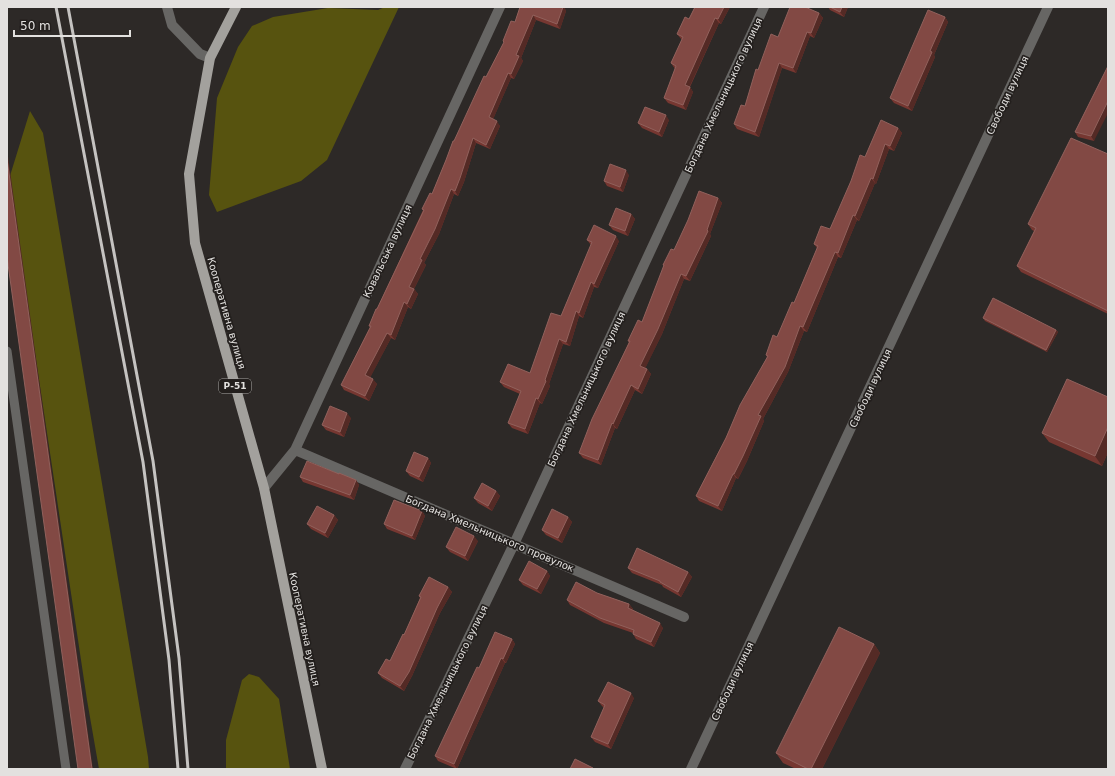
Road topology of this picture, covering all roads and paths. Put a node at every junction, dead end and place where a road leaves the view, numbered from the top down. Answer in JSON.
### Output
{"nodes":[{"id":1,"x":167,"y":7,"type":"edge"},
{"id":2,"x":238,"y":7,"type":"edge"},
{"id":3,"x":500,"y":7,"type":"edge"},
{"id":4,"x":764,"y":7,"type":"edge"},
{"id":5,"x":1048,"y":7,"type":"edge"},
{"id":6,"x":210,"y":58,"type":"junction"},
{"id":7,"x":7,"y":351,"type":"edge"},
{"id":8,"x":295,"y":450,"type":"junction"},
{"id":9,"x":264,"y":488,"type":"junction"},
{"id":10,"x":514,"y":544,"type":"junction"},
{"id":11,"x":684,"y":617,"type":"dead end"},
{"id":12,"x":66,"y":769,"type":"edge"},
{"id":13,"x":322,"y":769,"type":"edge"},
{"id":14,"x":404,"y":769,"type":"edge"},
{"id":15,"x":691,"y":769,"type":"edge"}],
"edges":[{"from":1,"to":6,"type":"street"},
{"from":2,"to":6,"type":"main road","name":"Кооперативна вулиця","number":"Р-51"},
{"from":3,"to":8,"type":"street","name":"Ковальська вулиця"},
{"from":4,"to":10,"type":"street","name":"Богдана Хмельницького вулиця"},
{"from":5,"to":15,"type":"street","name":"Свободи вулиця"},
{"from":6,"to":9,"type":"main road","name":"Кооперативна вулиця","number":"Р-51"},
{"from":7,"to":12,"type":"lane"},
{"from":8,"to":9,"type":"street","name":"Ковальська вулиця"},
{"from":8,"to":10,"type":"street","name":"Богдана Хмельницького провулок"},
{"from":9,"to":13,"type":"main road","name":"Кооперативна вулиця","number":"Р-51"},
{"from":10,"to":11,"type":"street","name":"Богдана Хмельницького провулок"},
{"from":10,"to":14,"type":"street","name":"Богдана Хмельницького вулиця"}]}
